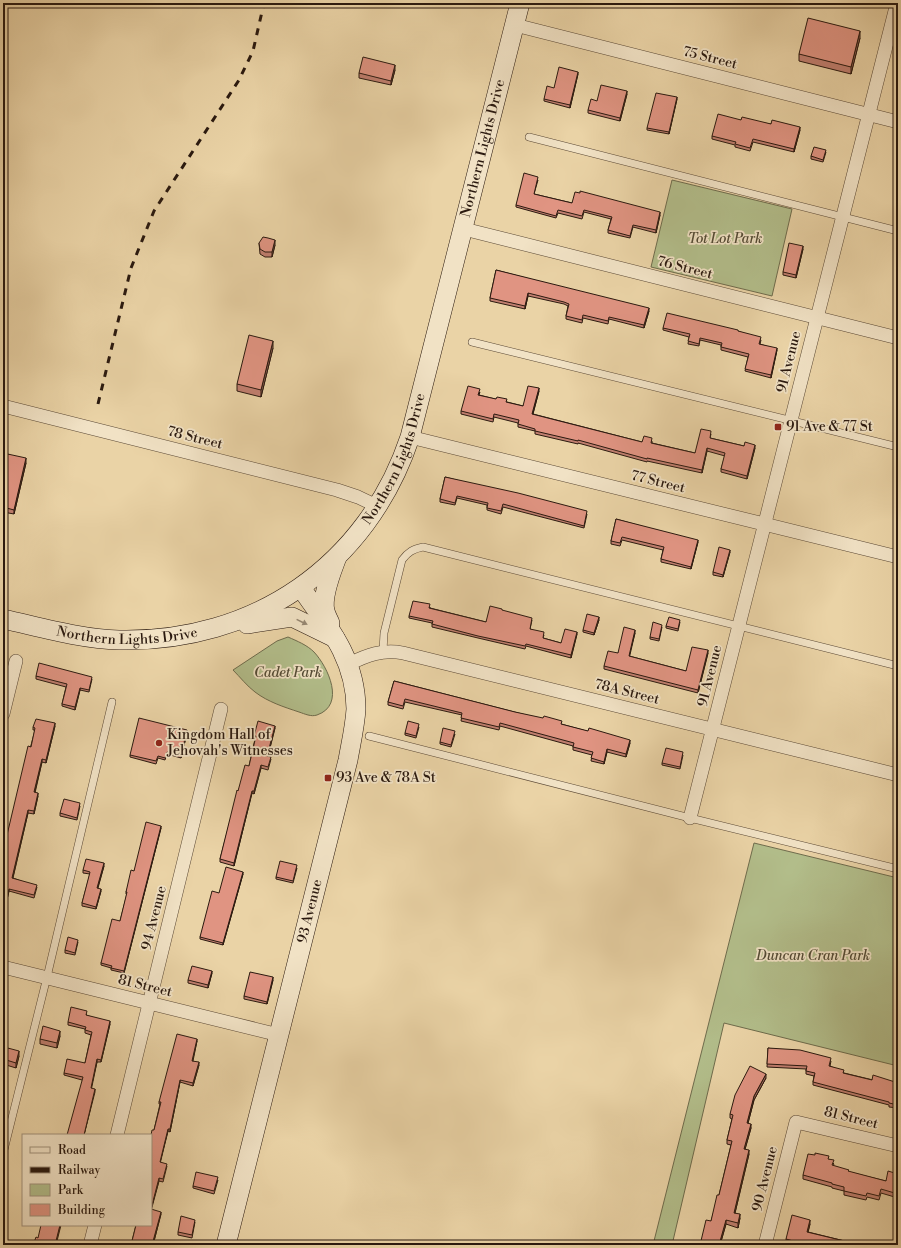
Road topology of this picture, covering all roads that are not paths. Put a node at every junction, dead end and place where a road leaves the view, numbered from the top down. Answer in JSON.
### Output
{"nodes":[{"id":1,"x":520,"y":3,"type":"edge"},
{"id":2,"x":897,"y":10,"type":"edge"},
{"id":3,"x":515,"y":25,"type":"junction"},
{"id":4,"x":868,"y":115,"type":"junction"},
{"id":5,"x":898,"y":122,"type":"edge"},
{"id":6,"x":530,"y":137,"type":"dead end"},
{"id":7,"x":842,"y":218,"type":"junction"},
{"id":8,"x":464,"y":230,"type":"junction"},
{"id":9,"x":898,"y":231,"type":"edge"},
{"id":10,"x":817,"y":318,"type":"junction"},
{"id":11,"x":898,"y":338,"type":"edge"},
{"id":12,"x":472,"y":342,"type":"dead end"},
{"id":13,"x":3,"y":406,"type":"edge"},
{"id":14,"x":791,"y":420,"type":"junction"},
{"id":15,"x":410,"y":437,"type":"junction"},
{"id":16,"x":898,"y":447,"type":"edge"},
{"id":17,"x":377,"y":506,"type":"junction"},
{"id":18,"x":764,"y":524,"type":"junction"},
{"id":19,"x":337,"y":557,"type":"junction"},
{"id":20,"x":898,"y":557,"type":"edge"},
{"id":21,"x":301,"y":588,"type":"junction"},
{"id":22,"x":3,"y":619,"type":"edge"},
{"id":23,"x":738,"y":626,"type":"junction"},
{"id":24,"x":209,"y":630,"type":"junction"},
{"id":25,"x":336,"y":639,"type":"junction"},
{"id":26,"x":383,"y":651,"type":"junction"},
{"id":27,"x":16,"y":661,"type":"dead end"},
{"id":28,"x":349,"y":664,"type":"junction"},
{"id":29,"x":898,"y":666,"type":"edge"},
{"id":30,"x":112,"y":702,"type":"dead end"},
{"id":31,"x":221,"y":709,"type":"dead end"},
{"id":32,"x":3,"y":714,"type":"edge"},
{"id":33,"x":713,"y":730,"type":"junction"},
{"id":34,"x":369,"y":736,"type":"dead end"},
{"id":35,"x":898,"y":775,"type":"edge"},
{"id":36,"x":690,"y":818,"type":"junction"},
{"id":37,"x":898,"y":869,"type":"edge"},
{"id":38,"x":3,"y":966,"type":"edge"},
{"id":39,"x":47,"y":977,"type":"junction"},
{"id":40,"x":150,"y":1004,"type":"junction"},
{"id":41,"x":279,"y":1035,"type":"junction"},
{"id":42,"x":796,"y":1122,"type":"joint"},
{"id":43,"x":117,"y":1134,"type":"edge"},
{"id":44,"x":898,"y":1146,"type":"edge"},
{"id":45,"x":3,"y":1154,"type":"edge"},
{"id":46,"x":95,"y":1226,"type":"edge"},
{"id":47,"x":90,"y":1245,"type":"edge"},
{"id":48,"x":226,"y":1245,"type":"edge"},
{"id":49,"x":765,"y":1245,"type":"edge"}],
"edges":[{"from":1,"to":3,"type":"main road","name":"Northern Lights Drive"},
{"from":2,"to":4,"type":"street","name":"91 Avenue"},
{"from":3,"to":4,"type":"street","name":"75 Street"},
{"from":3,"to":8,"type":"main road","name":"Northern Lights Drive"},
{"from":4,"to":5,"type":"street","name":"75 Street"},
{"from":4,"to":7,"type":"street","name":"91 Avenue"},
{"from":6,"to":7,"type":"lane"},
{"from":7,"to":9,"type":"lane"},
{"from":7,"to":10,"type":"street","name":"91 Avenue"},
{"from":8,"to":10,"type":"street","name":"76 Street"},
{"from":8,"to":15,"type":"main road","name":"Northern Lights Drive"},
{"from":10,"to":11,"type":"street","name":"76 Street"},
{"from":10,"to":14,"type":"street","name":"91 Avenue"},
{"from":12,"to":14,"type":"lane"},
{"from":13,"to":17,"type":"street","name":"78 Street"},
{"from":14,"to":16,"type":"lane"},
{"from":14,"to":18,"type":"street","name":"91 Avenue"},
{"from":15,"to":17,"type":"main road","name":"Northern Lights Drive"},
{"from":15,"to":18,"type":"street","name":"77 Street"},
{"from":17,"to":19,"type":"main road","name":"Northern Lights Drive"},
{"from":18,"to":20,"type":"street","name":"77 Street"},
{"from":18,"to":23,"type":"street","name":"91 Avenue"},
{"from":19,"to":21,"type":"main road","name":"Northern Lights Drive"},
{"from":19,"to":25,"type":"main road"},
{"from":21,"to":24,"type":"main road","name":"Northern Lights Drive"},
{"from":21,"to":25,"type":"main road","name":"93 Avenue"},
{"from":22,"to":24,"type":"main road","name":"Northern Lights Drive"},
{"from":23,"to":26,"type":"lane"},
{"from":23,"to":29,"type":"lane"},
{"from":23,"to":33,"type":"street","name":"91 Avenue"},
{"from":24,"to":25,"type":"main road","one_way":true},
{"from":25,"to":28,"type":"main road","name":"93 Avenue"},
{"from":26,"to":28,"type":"street","name":"78A Street"},
{"from":26,"to":33,"type":"street","name":"78A Street"},
{"from":27,"to":32,"type":"street"},
{"from":28,"to":41,"type":"main road","name":"93 Avenue"},
{"from":30,"to":39,"type":"lane"},
{"from":31,"to":40,"type":"street","name":"94 Avenue"},
{"from":33,"to":35,"type":"street","name":"78A Street"},
{"from":33,"to":36,"type":"street","name":"91 Avenue"},
{"from":34,"to":36,"type":"lane"},
{"from":36,"to":37,"type":"lane"},
{"from":38,"to":39,"type":"street","name":"81 Street"},
{"from":39,"to":40,"type":"street","name":"81 Street"},
{"from":39,"to":45,"type":"lane"},
{"from":40,"to":41,"type":"street","name":"81 Street"},
{"from":40,"to":43,"type":"street","name":"94 Avenue"},
{"from":41,"to":48,"type":"main road","name":"93 Avenue"},
{"from":42,"to":44,"type":"street","name":"81 Street"},
{"from":42,"to":49,"type":"street","name":"90 Avenue"},
{"from":46,"to":47,"type":"street"}]}
